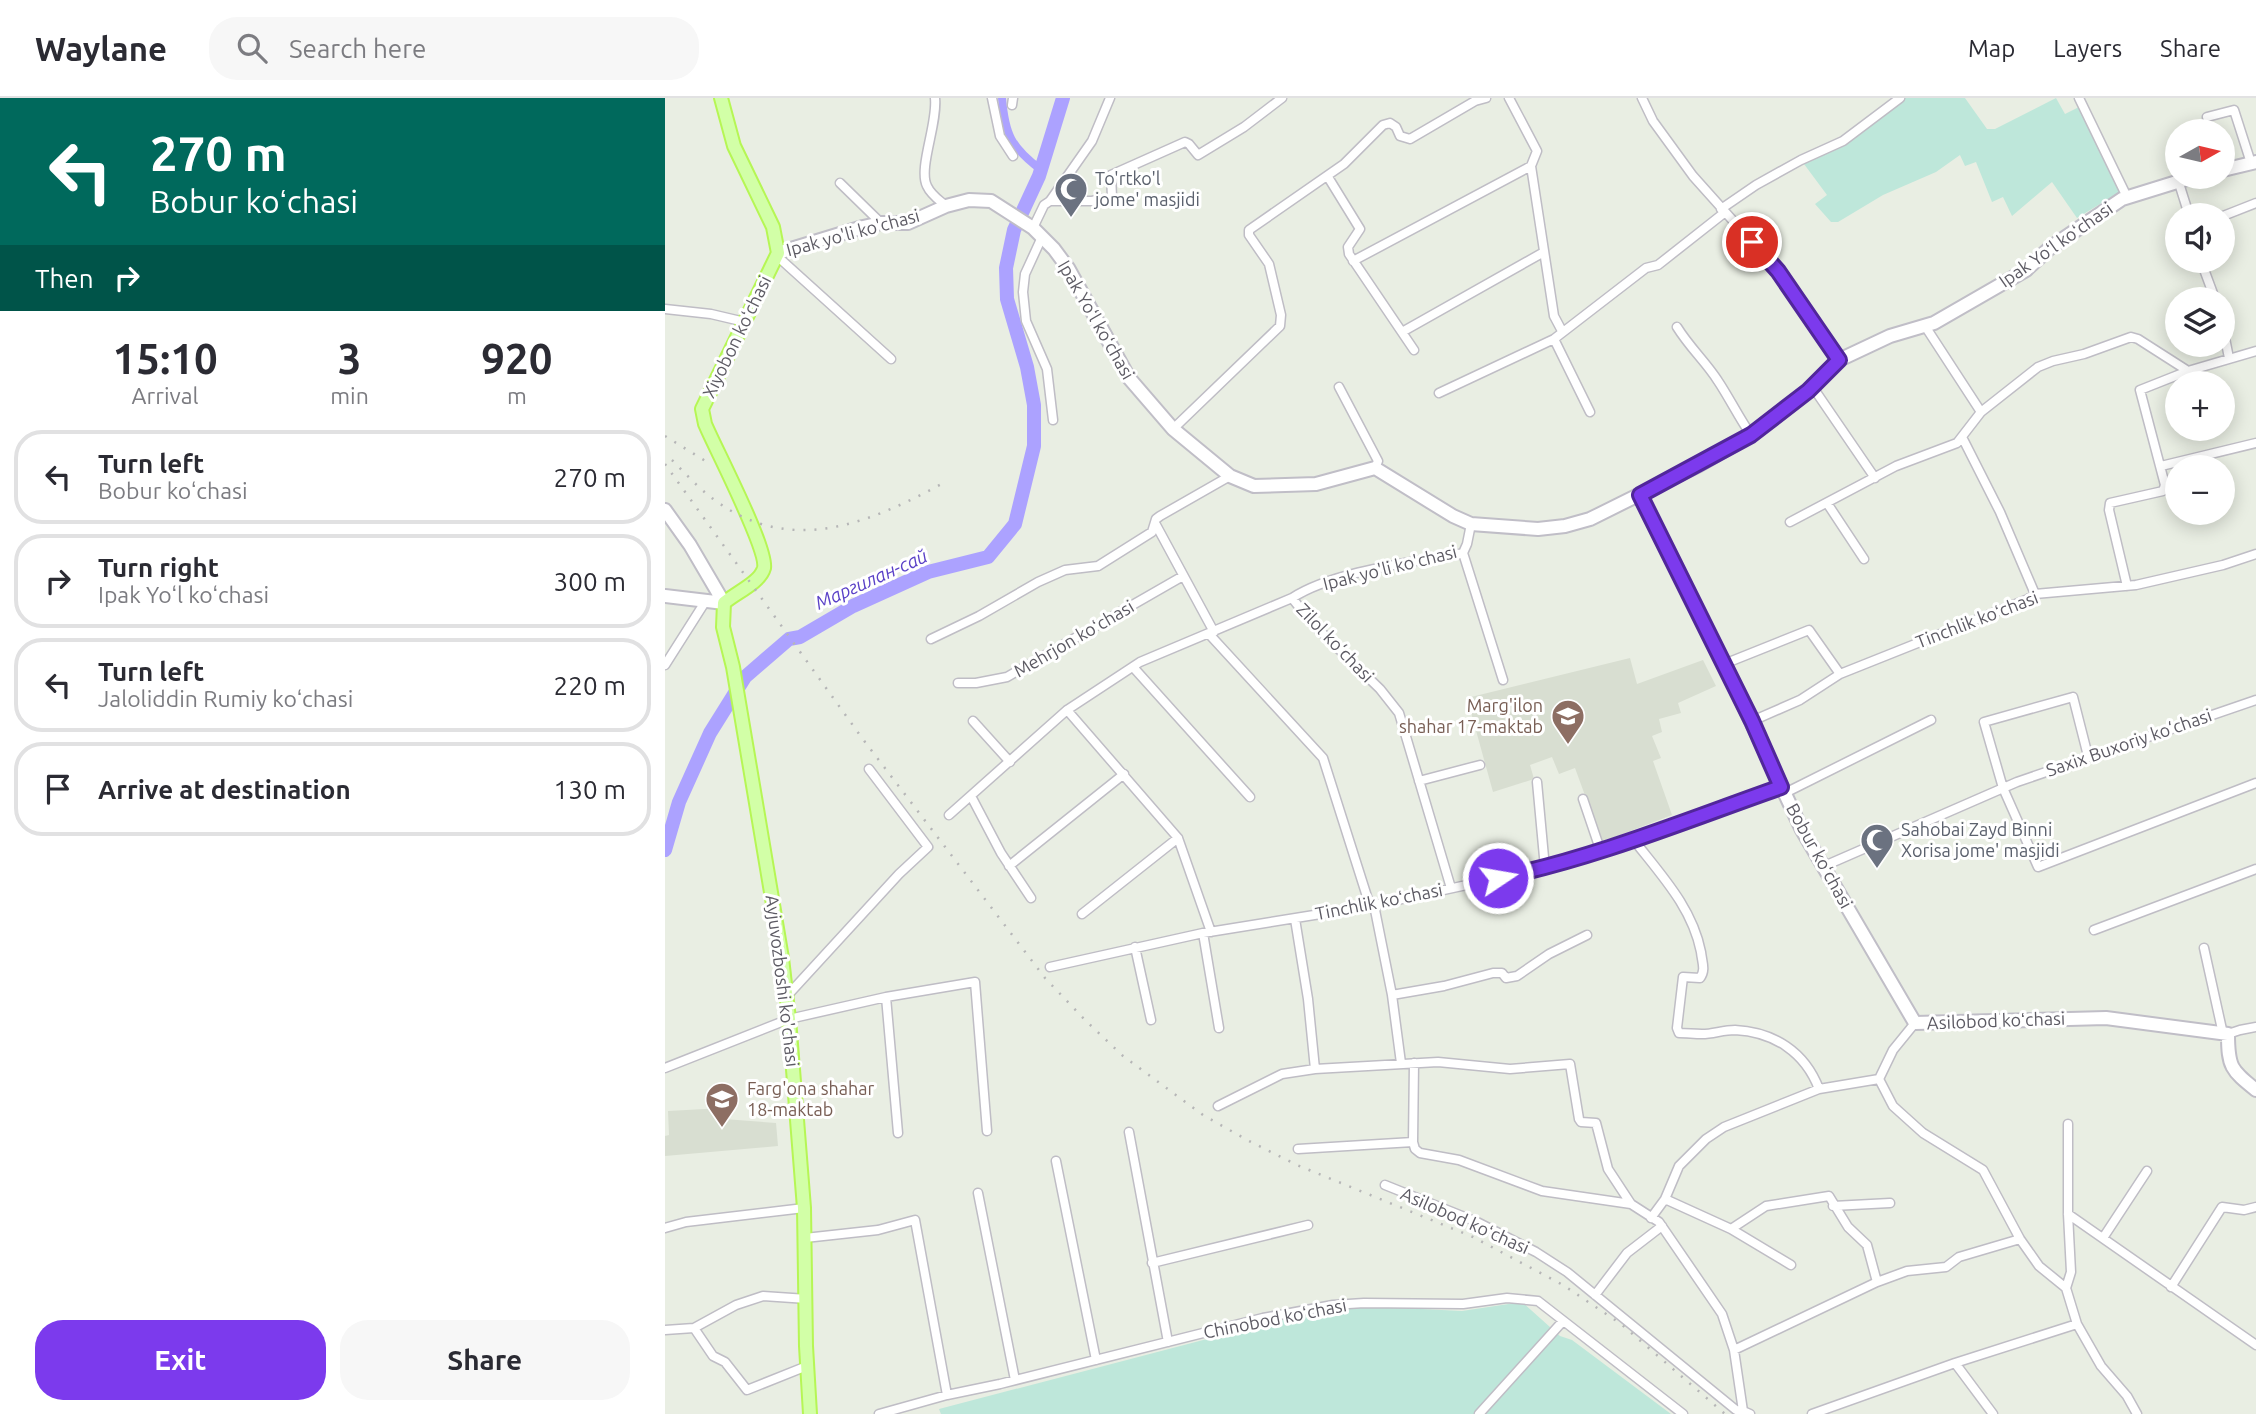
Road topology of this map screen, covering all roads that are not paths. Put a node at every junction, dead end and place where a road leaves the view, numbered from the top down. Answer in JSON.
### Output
{"nodes":[{"id":1,"x":721,"y":98,"type":"edge"},
{"id":2,"x":935,"y":98,"type":"edge"},
{"id":3,"x":992,"y":98,"type":"edge"},
{"id":4,"x":1110,"y":98,"type":"edge"},
{"id":5,"x":1282,"y":98,"type":"edge"},
{"id":6,"x":1486,"y":98,"type":"edge"},
{"id":7,"x":1509,"y":98,"type":"edge"},
{"id":8,"x":1642,"y":98,"type":"edge"},
{"id":9,"x":1900,"y":98,"type":"edge"},
{"id":10,"x":2079,"y":98,"type":"edge"},
{"id":11,"x":2207,"y":117,"type":"dead end"},
{"id":12,"x":1013,"y":156,"type":"dead end"},
{"id":13,"x":2253,"y":163,"type":"edge"},
{"id":14,"x":1531,"y":166,"type":"junction"},
{"id":15,"x":2235,"y":167,"type":"edge"},
{"id":16,"x":1328,"y":177,"type":"junction"},
{"id":17,"x":840,"y":183,"type":"dead end"},
{"id":18,"x":2165,"y":184,"type":"edge"},
{"id":19,"x":2127,"y":197,"type":"junction"},
{"id":20,"x":1050,"y":201,"type":"junction"},
{"id":21,"x":2256,"y":203,"type":"edge"},
{"id":22,"x":946,"y":206,"type":"junction"},
{"id":23,"x":1007,"y":211,"type":"joint"},
{"id":24,"x":1723,"y":211,"type":"junction"},
{"id":25,"x":2235,"y":211,"type":"edge"},
{"id":26,"x":881,"y":223,"type":"junction"},
{"id":27,"x":1033,"y":229,"type":"junction"},
{"id":28,"x":1544,"y":252,"type":"junction"},
{"id":29,"x":777,"y":254,"type":"junction"},
{"id":30,"x":1353,"y":261,"type":"junction"},
{"id":31,"x":665,"y":309,"type":"edge"},
{"id":32,"x":744,"y":322,"type":"junction"},
{"id":33,"x":1925,"y":326,"type":"junction"},
{"id":34,"x":1677,"y":327,"type":"dead end"},
{"id":35,"x":1402,"y":331,"type":"junction"},
{"id":36,"x":1562,"y":331,"type":"junction"},
{"id":37,"x":1554,"y":339,"type":"junction"},
{"id":38,"x":1414,"y":350,"type":"dead end"},
{"id":39,"x":2256,"y":351,"type":"edge"},
{"id":40,"x":2229,"y":358,"type":"joint"},
{"id":41,"x":891,"y":359,"type":"dead end"},
{"id":42,"x":1839,"y":360,"type":"junction"},
{"id":43,"x":2188,"y":371,"type":"joint"},
{"id":44,"x":2165,"y":380,"type":"edge"},
{"id":45,"x":1812,"y":386,"type":"junction"},
{"id":46,"x":1339,"y":387,"type":"dead end"},
{"id":47,"x":1439,"y":393,"type":"dead end"},
{"id":48,"x":1590,"y":412,"type":"dead end"},
{"id":49,"x":1981,"y":412,"type":"junction"},
{"id":50,"x":1053,"y":420,"type":"dead end"},
{"id":51,"x":1173,"y":429,"type":"junction"},
{"id":52,"x":1751,"y":435,"type":"junction"},
{"id":53,"x":1962,"y":437,"type":"junction"},
{"id":54,"x":2256,"y":443,"type":"edge"},
{"id":55,"x":2161,"y":466,"type":"junction"},
{"id":56,"x":1375,"y":468,"type":"junction"},
{"id":57,"x":1230,"y":476,"type":"junction"},
{"id":58,"x":1875,"y":478,"type":"junction"},
{"id":59,"x":1640,"y":495,"type":"junction"},
{"id":60,"x":1827,"y":503,"type":"junction"},
{"id":61,"x":665,"y":510,"type":"edge"},
{"id":62,"x":1790,"y":522,"type":"dead end"},
{"id":63,"x":1154,"y":523,"type":"junction"},
{"id":64,"x":1471,"y":524,"type":"junction"},
{"id":65,"x":1463,"y":553,"type":"junction"},
{"id":66,"x":2256,"y":554,"type":"edge"},
{"id":67,"x":1864,"y":559,"type":"dead end"},
{"id":68,"x":1183,"y":576,"type":"junction"},
{"id":69,"x":2127,"y":586,"type":"junction"},
{"id":70,"x":2035,"y":594,"type":"junction"},
{"id":71,"x":665,"y":596,"type":"edge"},
{"id":72,"x":1292,"y":598,"type":"junction"},
{"id":73,"x":705,"y":602,"type":"junction"},
{"id":74,"x":724,"y":603,"type":"junction"},
{"id":75,"x":1212,"y":633,"type":"junction"},
{"id":76,"x":931,"y":639,"type":"dead end"},
{"id":77,"x":1724,"y":664,"type":"junction"},
{"id":78,"x":665,"y":665,"type":"edge"},
{"id":79,"x":1133,"y":667,"type":"junction"},
{"id":80,"x":1840,"y":674,"type":"junction"},
{"id":81,"x":1503,"y":680,"type":"dead end"},
{"id":82,"x":958,"y":683,"type":"dead end"},
{"id":83,"x":2256,"y":700,"type":"edge"},
{"id":84,"x":1067,"y":710,"type":"junction"},
{"id":85,"x":1931,"y":720,"type":"dead end"},
{"id":86,"x":973,"y":721,"type":"dead end"},
{"id":87,"x":1752,"y":721,"type":"junction"},
{"id":88,"x":2088,"y":756,"type":"junction"},
{"id":89,"x":1010,"y":762,"type":"junction"},
{"id":90,"x":1480,"y":765,"type":"dead end"},
{"id":91,"x":869,"y":769,"type":"dead end"},
{"id":92,"x":1124,"y":774,"type":"junction"},
{"id":93,"x":1419,"y":781,"type":"junction"},
{"id":94,"x":1537,"y":782,"type":"dead end"},
{"id":95,"x":2256,"y":783,"type":"edge"},
{"id":96,"x":2003,"y":788,"type":"junction"},
{"id":97,"x":1783,"y":790,"type":"junction"},
{"id":98,"x":971,"y":796,"type":"junction"},
{"id":99,"x":1250,"y":797,"type":"dead end"},
{"id":100,"x":1583,"y":799,"type":"dead end"},
{"id":101,"x":949,"y":815,"type":"dead end"},
{"id":102,"x":1178,"y":838,"type":"junction"},
{"id":103,"x":1633,"y":839,"type":"junction"},
{"id":104,"x":1601,"y":852,"type":"junction"},
{"id":105,"x":1009,"y":866,"type":"junction"},
{"id":106,"x":1822,"y":867,"type":"junction"},
{"id":107,"x":1545,"y":868,"type":"junction"},
{"id":108,"x":2256,"y":869,"type":"edge"},
{"id":109,"x":1451,"y":888,"type":"junction"},
{"id":110,"x":1031,"y":898,"type":"dead end"},
{"id":111,"x":1372,"y":905,"type":"junction"},
{"id":112,"x":1082,"y":914,"type":"dead end"},
{"id":113,"x":1295,"y":919,"type":"junction"},
{"id":114,"x":2094,"y":930,"type":"dead end"},
{"id":115,"x":1207,"y":932,"type":"junction"},
{"id":116,"x":1587,"y":935,"type":"dead end"},
{"id":117,"x":1135,"y":947,"type":"junction"},
{"id":118,"x":2204,"y":948,"type":"dead end"},
{"id":119,"x":1051,"y":967,"type":"dead end"},
{"id":120,"x":1392,"y":995,"type":"junction"},
{"id":121,"x":786,"y":996,"type":"junction"},
{"id":122,"x":885,"y":997,"type":"junction"},
{"id":123,"x":789,"y":1019,"type":"junction"},
{"id":124,"x":1151,"y":1020,"type":"dead end"},
{"id":125,"x":1915,"y":1023,"type":"junction"},
{"id":126,"x":2256,"y":1027,"type":"edge"},
{"id":127,"x":1219,"y":1028,"type":"dead end"},
{"id":128,"x":2226,"y":1034,"type":"junction"},
{"id":129,"x":1401,"y":1063,"type":"junction"},
{"id":130,"x":1414,"y":1063,"type":"junction"},
{"id":131,"x":665,"y":1069,"type":"edge"},
{"id":132,"x":1315,"y":1069,"type":"junction"},
{"id":133,"x":1879,"y":1079,"type":"junction"},
{"id":134,"x":1819,"y":1089,"type":"junction"},
{"id":135,"x":2256,"y":1090,"type":"edge"},
{"id":136,"x":1218,"y":1106,"type":"dead end"},
{"id":137,"x":2068,"y":1124,"type":"dead end"},
{"id":138,"x":987,"y":1130,"type":"dead end"},
{"id":139,"x":1129,"y":1132,"type":"dead end"},
{"id":140,"x":898,"y":1133,"type":"dead end"},
{"id":141,"x":1413,"y":1142,"type":"junction"},
{"id":142,"x":1298,"y":1149,"type":"dead end"},
{"id":143,"x":1056,"y":1161,"type":"dead end"},
{"id":144,"x":2147,"y":1171,"type":"dead end"},
{"id":145,"x":1385,"y":1185,"type":"dead end"},
{"id":146,"x":978,"y":1194,"type":"dead end"},
{"id":147,"x":1665,"y":1199,"type":"junction"},
{"id":148,"x":1890,"y":1203,"type":"dead end"},
{"id":149,"x":1631,"y":1204,"type":"junction"},
{"id":150,"x":1833,"y":1206,"type":"junction"},
{"id":151,"x":2256,"y":1207,"type":"edge"},
{"id":152,"x":804,"y":1208,"type":"junction"},
{"id":153,"x":2068,"y":1214,"type":"junction"},
{"id":154,"x":1651,"y":1218,"type":"junction"},
{"id":155,"x":1308,"y":1225,"type":"dead end"},
{"id":156,"x":1662,"y":1226,"type":"junction"},
{"id":157,"x":665,"y":1228,"type":"edge"},
{"id":158,"x":1731,"y":1229,"type":"junction"},
{"id":159,"x":805,"y":1238,"type":"junction"},
{"id":160,"x":2103,"y":1238,"type":"junction"},
{"id":161,"x":2020,"y":1239,"type":"junction"},
{"id":162,"x":1152,"y":1263,"type":"junction"},
{"id":163,"x":1791,"y":1265,"type":"dead end"},
{"id":164,"x":1877,"y":1282,"type":"junction"},
{"id":165,"x":2171,"y":1287,"type":"junction"},
{"id":166,"x":2066,"y":1288,"type":"junction"},
{"id":167,"x":1595,"y":1294,"type":"junction"},
{"id":168,"x":807,"y":1299,"type":"junction"},
{"id":169,"x":1563,"y":1321,"type":"junction"},
{"id":170,"x":2077,"y":1324,"type":"junction"},
{"id":171,"x":694,"y":1328,"type":"junction"},
{"id":172,"x":665,"y":1329,"type":"edge"},
{"id":173,"x":1168,"y":1342,"type":"junction"},
{"id":174,"x":2256,"y":1345,"type":"edge"},
{"id":175,"x":1734,"y":1350,"type":"junction"},
{"id":176,"x":1096,"y":1360,"type":"junction"},
{"id":177,"x":1955,"y":1363,"type":"junction"},
{"id":178,"x":807,"y":1366,"type":"junction"},
{"id":179,"x":1015,"y":1380,"type":"junction"},
{"id":180,"x":947,"y":1395,"type":"junction"},
{"id":181,"x":1747,"y":1413,"type":"edge"},
{"id":182,"x":810,"y":1414,"type":"edge"},
{"id":183,"x":880,"y":1414,"type":"edge"},
{"id":184,"x":1479,"y":1414,"type":"edge"},
{"id":185,"x":1683,"y":1414,"type":"edge"},
{"id":186,"x":1812,"y":1414,"type":"edge"},
{"id":187,"x":1993,"y":1414,"type":"edge"},
{"id":188,"x":2137,"y":1414,"type":"edge"}],
"edges":[{"from":1,"to":29,"type":"main road"},
{"from":2,"to":22,"type":"street"},
{"from":3,"to":12,"type":"street"},
{"from":4,"to":20,"type":"street"},
{"from":5,"to":20,"type":"street"},
{"from":6,"to":16,"type":"street"},
{"from":7,"to":14,"type":"street"},
{"from":8,"to":24,"type":"street"},
{"from":9,"to":24,"type":"street"},
{"from":10,"to":19,"type":"street"},
{"from":11,"to":13,"type":"street"},
{"from":13,"to":15,"type":"street"},
{"from":14,"to":28,"type":"street"},
{"from":14,"to":30,"type":"street"},
{"from":16,"to":30,"type":"street"},
{"from":16,"to":51,"type":"street"},
{"from":17,"to":26,"type":"street"},
{"from":18,"to":19,"type":"street","name":"Ipak Yoʻl koʻchasi"},
{"from":19,"to":33,"type":"street","name":"Ipak Yoʻl koʻchasi"},
{"from":20,"to":27,"type":"street"},
{"from":21,"to":25,"type":"street"},
{"from":22,"to":23,"type":"street","name":"Ipak yo'li ko'chasi"},
{"from":22,"to":26,"type":"street","name":"Ipak yo'li ko'chasi"},
{"from":23,"to":27,"type":"street","name":"Ipak Yoʻl koʻchasi"},
{"from":24,"to":36,"type":"street"},
{"from":24,"to":42,"type":"street"},
{"from":26,"to":29,"type":"street","name":"Ipak yo'li ko'chasi"},
{"from":27,"to":50,"type":"street"},
{"from":27,"to":51,"type":"street","name":"Ipak Yoʻl koʻchasi"},
{"from":28,"to":35,"type":"street"},
{"from":28,"to":36,"type":"street"},
{"from":29,"to":32,"type":"main road","name":"Xiyobon koʻchasi"},
{"from":29,"to":41,"type":"street"},
{"from":30,"to":35,"type":"street"},
{"from":31,"to":32,"type":"street"},
{"from":32,"to":74,"type":"main road","name":"Xiyobon koʻchasi"},
{"from":33,"to":42,"type":"street","name":"Ipak Yoʻl koʻchasi"},
{"from":33,"to":49,"type":"street"},
{"from":34,"to":52,"type":"street"},
{"from":35,"to":38,"type":"street"},
{"from":36,"to":37,"type":"street"},
{"from":37,"to":47,"type":"street"},
{"from":37,"to":48,"type":"street"},
{"from":39,"to":40,"type":"street"},
{"from":40,"to":43,"type":"street"},
{"from":42,"to":45,"type":"street","name":"Ipak Yoʻl koʻchasi"},
{"from":43,"to":49,"type":"street"},
{"from":44,"to":55,"type":"street"},
{"from":45,"to":52,"type":"street","name":"Ipak Yoʻl koʻchasi"},
{"from":45,"to":58,"type":"street"},
{"from":46,"to":56,"type":"street"},
{"from":49,"to":53,"type":"street"},
{"from":51,"to":57,"type":"street","name":"Ipak Yoʻl koʻchasi"},
{"from":52,"to":59,"type":"street","name":"Ipak Yoʻl koʻchasi"},
{"from":53,"to":58,"type":"street"},
{"from":53,"to":70,"type":"street"},
{"from":54,"to":55,"type":"street"},
{"from":55,"to":69,"type":"street"},
{"from":56,"to":57,"type":"street","name":"Ipak Yoʻl koʻchasi"},
{"from":56,"to":64,"type":"street","name":"Ipak Yoʻl koʻchasi"},
{"from":57,"to":63,"type":"street"},
{"from":58,"to":60,"type":"street"},
{"from":59,"to":64,"type":"street","name":"Ipak Yoʻl koʻchasi"},
{"from":59,"to":77,"type":"street","name":"Bobur koʻchasi"},
{"from":60,"to":62,"type":"street"},
{"from":60,"to":67,"type":"street"},
{"from":61,"to":74,"type":"street"},
{"from":63,"to":68,"type":"street"},
{"from":63,"to":76,"type":"street"},
{"from":64,"to":65,"type":"street","name":"Ipak yo'li ko'chasi"},
{"from":65,"to":72,"type":"street","name":"Ipak yo'li ko'chasi"},
{"from":65,"to":81,"type":"street"},
{"from":66,"to":69,"type":"street","name":"Tinchlik koʻchasi"},
{"from":68,"to":75,"type":"street"},
{"from":68,"to":82,"type":"street","name":"Mehrjon koʻchasi"},
{"from":69,"to":70,"type":"street","name":"Tinchlik koʻchasi"},
{"from":70,"to":80,"type":"street","name":"Tinchlik koʻchasi"},
{"from":71,"to":73,"type":"street"},
{"from":72,"to":75,"type":"street","name":"Zilol ko‘chasi"},
{"from":72,"to":93,"type":"street","name":"Zilol ko‘chasi"},
{"from":73,"to":74,"type":"street"},
{"from":73,"to":78,"type":"street"},
{"from":74,"to":121,"type":"main road","name":"Ayjuvozboshi ko'chasi"},
{"from":75,"to":79,"type":"street","name":"Zilol ko‘chasi"},
{"from":75,"to":111,"type":"street"},
{"from":77,"to":80,"type":"street"},
{"from":77,"to":87,"type":"street","name":"Bobur koʻchasi"},
{"from":79,"to":84,"type":"street","name":"Zilol ko‘chasi"},
{"from":79,"to":99,"type":"street"},
{"from":80,"to":87,"type":"street","name":"Tinchlik koʻchasi"},
{"from":83,"to":88,"type":"street","name":"Saxix Buxoriy ko‘chasi"},
{"from":84,"to":89,"type":"street","name":"Zilol ko‘chasi"},
{"from":84,"to":92,"type":"street"},
{"from":85,"to":97,"type":"street","name":"Tinchlik koʻchasi"},
{"from":86,"to":89,"type":"street"},
{"from":87,"to":97,"type":"street","name":"Bobur koʻchasi"},
{"from":88,"to":96,"type":"street","name":"Saxix Buxoriy ko‘chasi"},
{"from":88,"to":96,"type":"street"},
{"from":89,"to":98,"type":"street","name":"Zilol ko‘chasi"},
{"from":90,"to":93,"type":"street"},
{"from":91,"to":121,"type":"street"},
{"from":92,"to":102,"type":"street"},
{"from":92,"to":105,"type":"street"},
{"from":93,"to":109,"type":"street","name":"Zilol ko‘chasi"},
{"from":94,"to":107,"type":"street"},
{"from":95,"to":96,"type":"street"},
{"from":96,"to":106,"type":"street","name":"Saxix Buxoriy ko‘chasi"},
{"from":97,"to":103,"type":"street","name":"Tinchlik koʻchasi"},
{"from":97,"to":106,"type":"street","name":"Bobur koʻchasi"},
{"from":98,"to":101,"type":"street","name":"Zilol ko‘chasi"},
{"from":98,"to":105,"type":"street"},
{"from":100,"to":104,"type":"street"},
{"from":102,"to":112,"type":"street"},
{"from":102,"to":115,"type":"street"},
{"from":103,"to":104,"type":"street","name":"Tinchlik koʻchasi"},
{"from":103,"to":134,"type":"street"},
{"from":104,"to":107,"type":"street","name":"Tinchlik koʻchasi"},
{"from":105,"to":110,"type":"street"},
{"from":106,"to":125,"type":"street","name":"Bobur koʻchasi"},
{"from":107,"to":109,"type":"street","name":"Tinchlik koʻchasi"},
{"from":108,"to":114,"type":"street"},
{"from":109,"to":111,"type":"street","name":"Tinchlik koʻchasi"},
{"from":111,"to":113,"type":"street","name":"Tinchlik koʻchasi"},
{"from":111,"to":120,"type":"street"},
{"from":113,"to":115,"type":"street","name":"Tinchlik koʻchasi"},
{"from":113,"to":132,"type":"street"},
{"from":115,"to":117,"type":"street","name":"Tinchlik koʻchasi"},
{"from":115,"to":127,"type":"street"},
{"from":116,"to":120,"type":"street"},
{"from":117,"to":119,"type":"street","name":"Tinchlik koʻchasi"},
{"from":117,"to":124,"type":"street"},
{"from":118,"to":128,"type":"street"},
{"from":120,"to":129,"type":"street"},
{"from":121,"to":123,"type":"main road","name":"Ayjuvozboshi ko'chasi"},
{"from":122,"to":123,"type":"street"},
{"from":122,"to":138,"type":"street"},
{"from":122,"to":140,"type":"street"},
{"from":123,"to":131,"type":"street"},
{"from":123,"to":152,"type":"main road","name":"Ayjuvozboshi ko'chasi"},
{"from":125,"to":128,"type":"street","name":"Asilobod koʻchasi"},
{"from":125,"to":133,"type":"street","name":"Asilobod koʻchasi"},
{"from":126,"to":128,"type":"street","name":"Asilobod koʻchasi"},
{"from":128,"to":135,"type":"street"},
{"from":129,"to":130,"type":"street","name":"Asilobod koʻchasi"},
{"from":129,"to":132,"type":"street","name":"Asilobod koʻchasi"},
{"from":130,"to":141,"type":"street"},
{"from":130,"to":149,"type":"street","name":"Asilobod koʻchasi"},
{"from":132,"to":136,"type":"street","name":"Asilobod koʻchasi"},
{"from":133,"to":134,"type":"street"},
{"from":133,"to":161,"type":"street"},
{"from":134,"to":147,"type":"street"},
{"from":137,"to":153,"type":"street"},
{"from":139,"to":162,"type":"street"},
{"from":141,"to":142,"type":"street"},
{"from":141,"to":149,"type":"street","name":"Asilobod koʻchasi"},
{"from":143,"to":176,"type":"street"},
{"from":144,"to":160,"type":"street"},
{"from":145,"to":167,"type":"street","name":"Asilobod koʻchasi"},
{"from":146,"to":179,"type":"street"},
{"from":147,"to":154,"type":"street"},
{"from":147,"to":158,"type":"street"},
{"from":148,"to":150,"type":"street"},
{"from":149,"to":154,"type":"street","name":"Asilobod koʻchasi"},
{"from":150,"to":158,"type":"street"},
{"from":150,"to":164,"type":"street"},
{"from":151,"to":165,"type":"street"},
{"from":152,"to":157,"type":"street"},
{"from":152,"to":159,"type":"main road","name":"Ayjuvozboshi ko'chasi"},
{"from":153,"to":160,"type":"street"},
{"from":153,"to":166,"type":"street"},
{"from":154,"to":156,"type":"street","name":"Asilobod koʻchasi"},
{"from":155,"to":162,"type":"street"},
{"from":156,"to":167,"type":"street"},
{"from":156,"to":175,"type":"street","name":"Asilobod koʻchasi"},
{"from":158,"to":163,"type":"street"},
{"from":159,"to":168,"type":"main road","name":"Ayjuvozboshi ko'chasi"},
{"from":159,"to":180,"type":"street"},
{"from":160,"to":165,"type":"street"},
{"from":161,"to":164,"type":"street"},
{"from":161,"to":166,"type":"street"},
{"from":162,"to":173,"type":"street"},
{"from":164,"to":175,"type":"street"},
{"from":165,"to":174,"type":"street"},
{"from":166,"to":170,"type":"street"},
{"from":167,"to":181,"type":"street","name":"Asilobod koʻchasi"},
{"from":168,"to":171,"type":"street"},
{"from":168,"to":178,"type":"main road","name":"Ayjuvozboshi ko'chasi"},
{"from":169,"to":173,"type":"street","name":"Chinobod koʻchasi"},
{"from":169,"to":184,"type":"street"},
{"from":169,"to":185,"type":"street","name":"Chinobod koʻchasi"},
{"from":170,"to":177,"type":"street"},
{"from":170,"to":188,"type":"street"},
{"from":171,"to":172,"type":"street"},
{"from":171,"to":178,"type":"street"},
{"from":173,"to":176,"type":"street","name":"Chinobod koʻchasi"},
{"from":175,"to":181,"type":"street","name":"Asilobod koʻchasi"},
{"from":176,"to":179,"type":"street","name":"Chinobod koʻchasi"},
{"from":177,"to":186,"type":"street"},
{"from":177,"to":187,"type":"street"},
{"from":178,"to":182,"type":"main road","name":"Ayjuvozboshi ko'chasi"},
{"from":179,"to":180,"type":"street","name":"Chinobod koʻchasi"},
{"from":180,"to":183,"type":"street","name":"Chinobod koʻchasi"}]}
